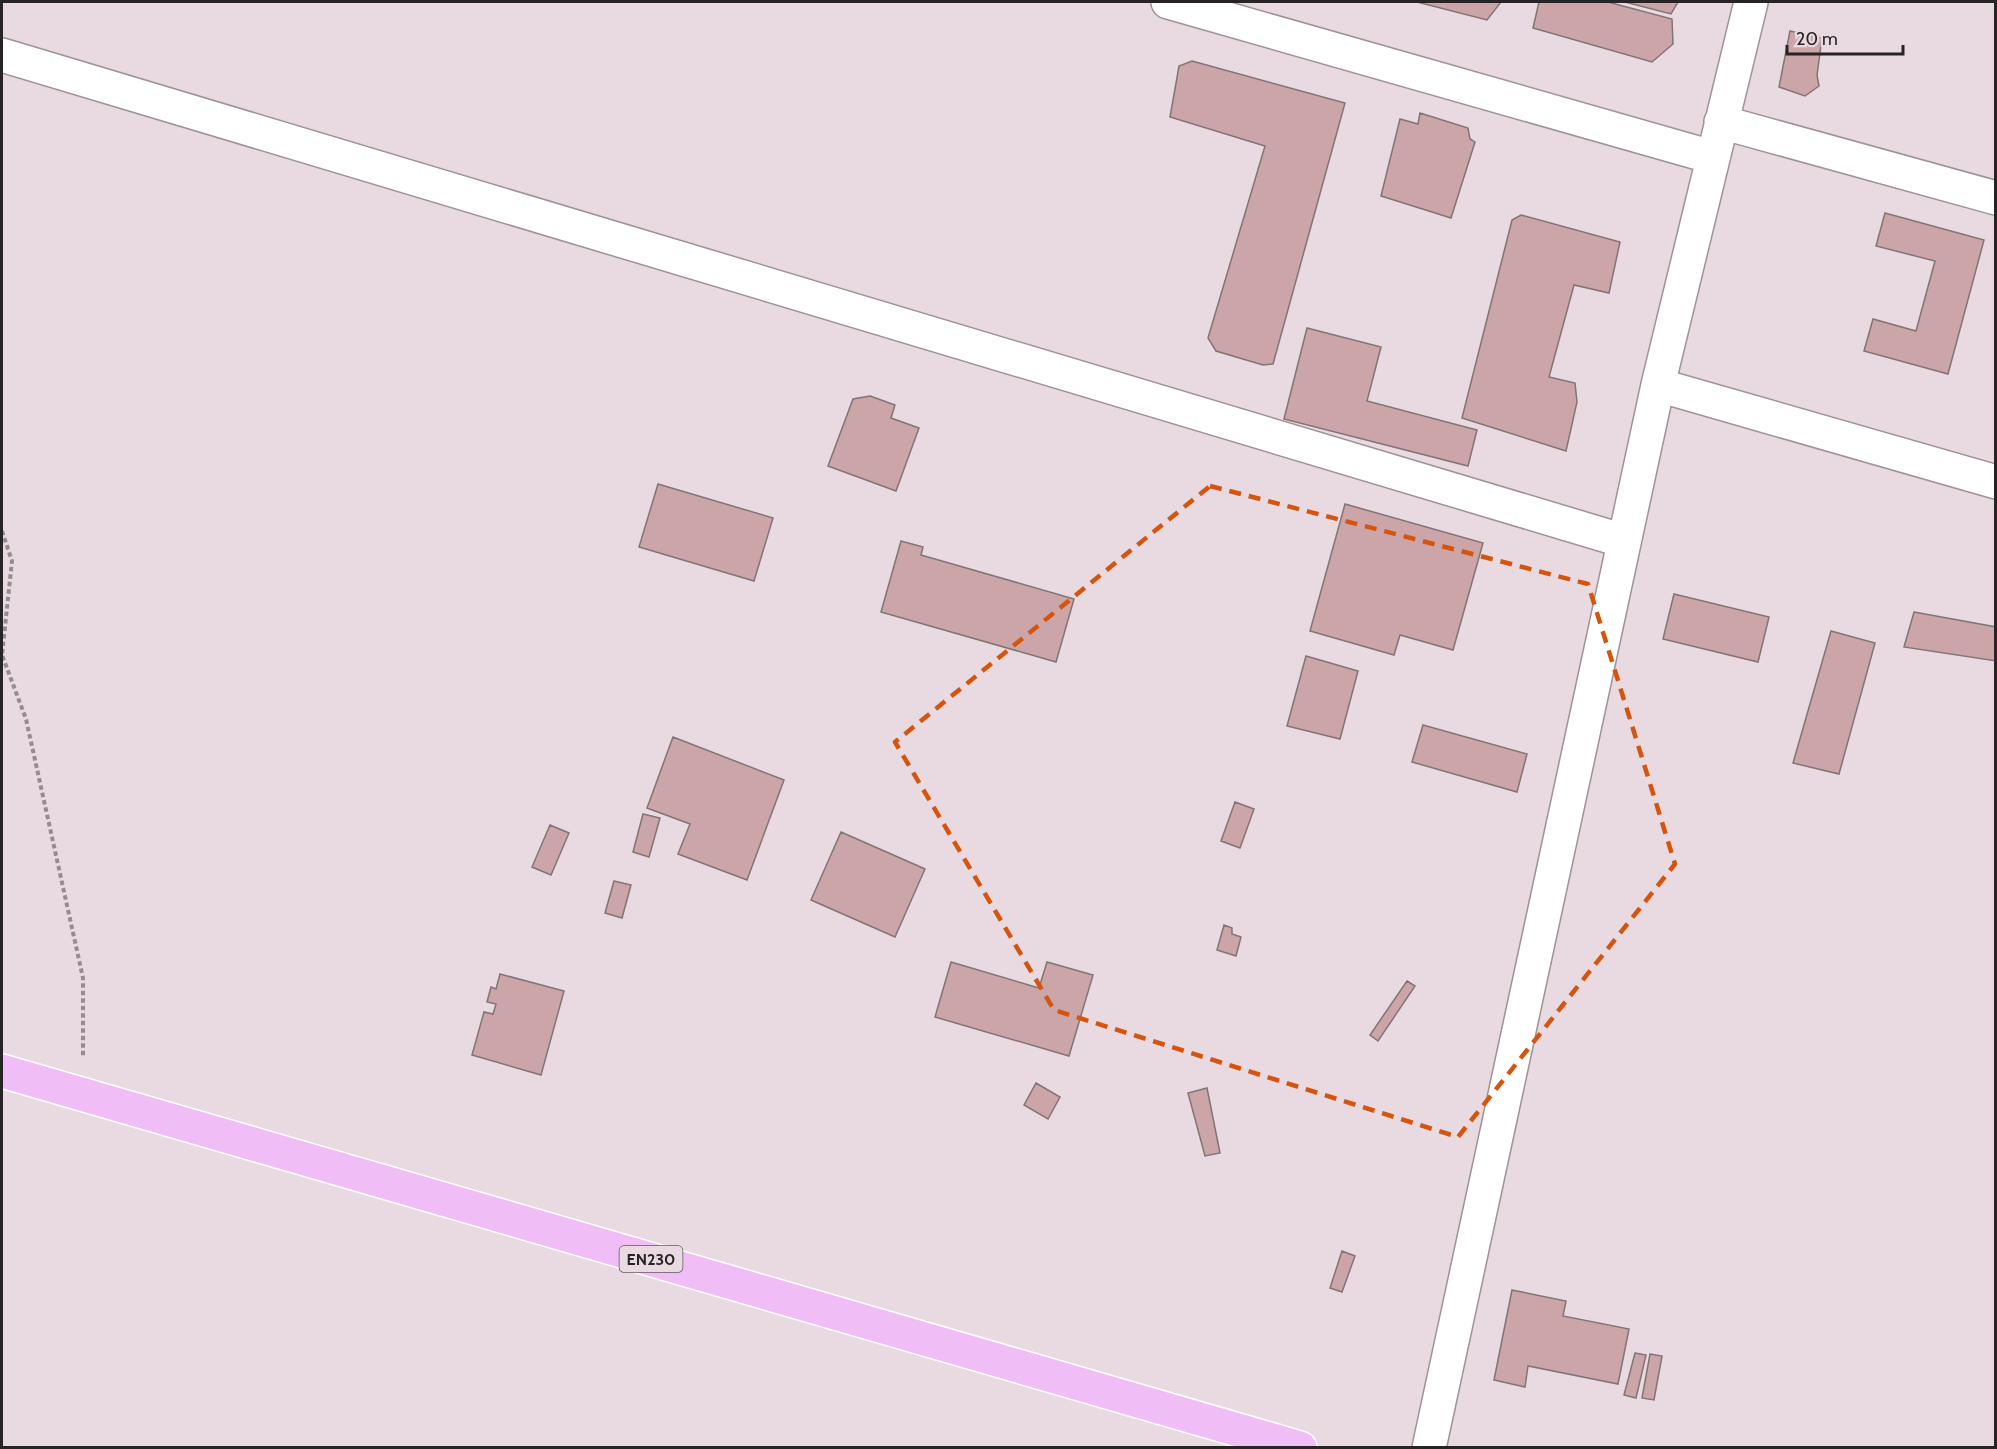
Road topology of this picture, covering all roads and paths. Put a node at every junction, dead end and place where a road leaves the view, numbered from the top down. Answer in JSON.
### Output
{"nodes":[{"id":1,"x":1168,"y":2,"type":"edge"},
{"id":2,"x":1751,"y":2,"type":"edge"},
{"id":3,"x":2,"y":55,"type":"edge"},
{"id":4,"x":1721,"y":122,"type":"junction"},
{"id":5,"x":1712,"y":157,"type":"junction"},
{"id":6,"x":1995,"y":198,"type":"edge"},
{"id":7,"x":1658,"y":385,"type":"junction"},
{"id":8,"x":1995,"y":482,"type":"edge"},
{"id":9,"x":2,"y":531,"type":"edge"},
{"id":10,"x":1624,"y":541,"type":"junction"},
{"id":11,"x":2,"y":1071,"type":"edge"},
{"id":12,"x":83,"y":1095,"type":"junction"},
{"id":13,"x":1300,"y":1448,"type":"edge"},
{"id":14,"x":1429,"y":1448,"type":"edge"}],
"edges":[{"from":1,"to":5,"type":"street"},
{"from":2,"to":4,"type":"street"},
{"from":3,"to":10,"type":"street"},
{"from":4,"to":5,"type":"street"},
{"from":4,"to":6,"type":"street"},
{"from":5,"to":7,"type":"street"},
{"from":7,"to":8,"type":"street"},
{"from":7,"to":10,"type":"street"},
{"from":9,"to":12,"type":"path"},
{"from":10,"to":14,"type":"street"},
{"from":11,"to":12,"type":"main road","number":"EN230"},
{"from":12,"to":13,"type":"main road","number":"EN230"}]}
